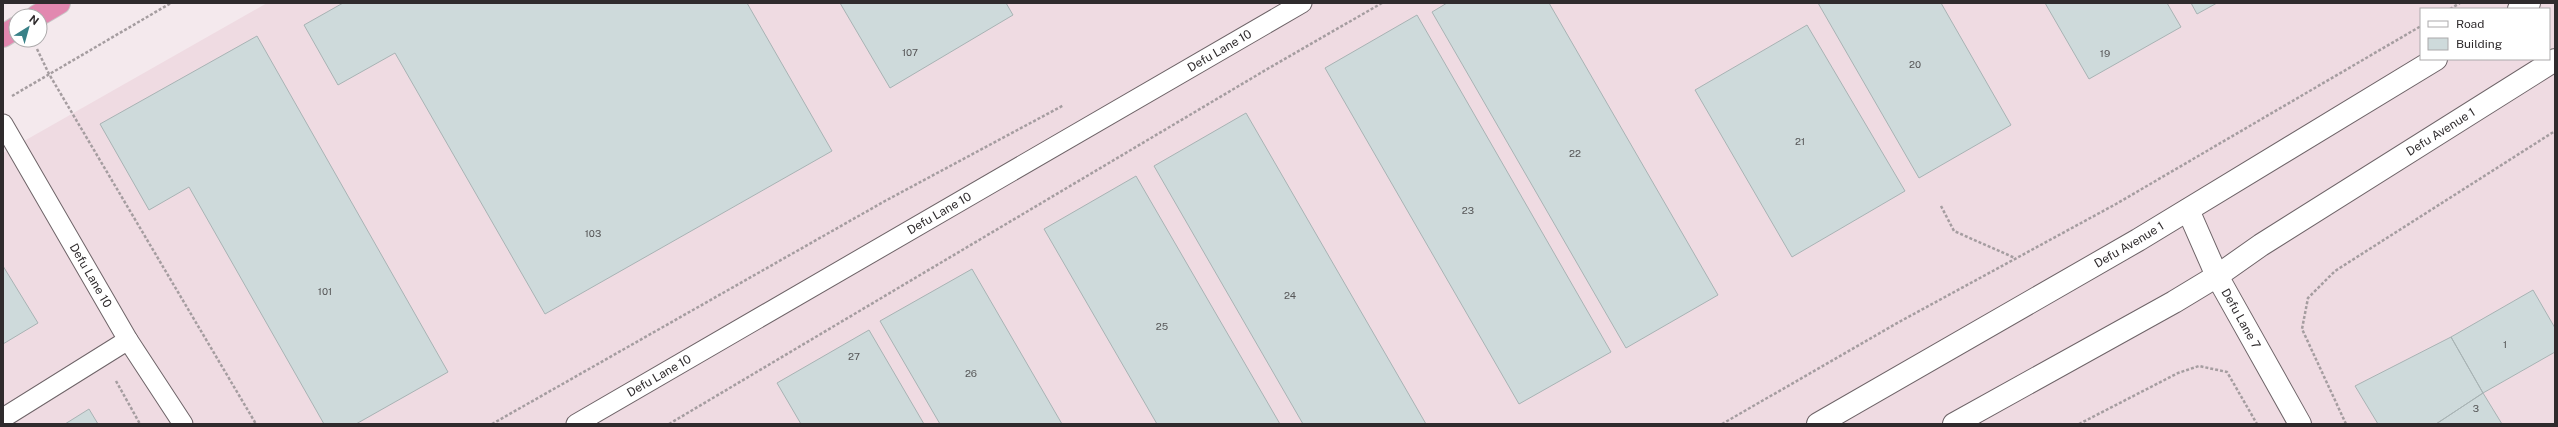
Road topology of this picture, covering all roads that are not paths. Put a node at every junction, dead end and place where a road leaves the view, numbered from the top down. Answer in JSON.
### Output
{"nodes":[{"id":1,"x":59,"y":3,"type":"edge"},
{"id":2,"x":1302,"y":3,"type":"edge"},
{"id":3,"x":48,"y":9,"type":"edge"},
{"id":4,"x":2434,"y":60,"type":"edge"},
{"id":5,"x":2555,"y":60,"type":"edge"},
{"id":6,"x":3,"y":124,"type":"edge"},
{"id":7,"x":2188,"y":210,"type":"junction"},
{"id":8,"x":2217,"y":276,"type":"junction"},
{"id":9,"x":128,"y":340,"type":"junction"},
{"id":10,"x":3,"y":418,"type":"edge"},
{"id":11,"x":183,"y":424,"type":"edge"},
{"id":12,"x":576,"y":424,"type":"edge"},
{"id":13,"x":1818,"y":424,"type":"edge"},
{"id":14,"x":1954,"y":424,"type":"edge"},
{"id":15,"x":2300,"y":424,"type":"edge"}],
"edges":[{"from":1,"to":3,"type":"highway"},
{"from":2,"to":12,"type":"lane","name":"Defu Lane 10"},
{"from":4,"to":7,"type":"main road","name":"Defu Avenue 1"},
{"from":5,"to":8,"type":"main road","name":"Defu Avenue 1"},
{"from":6,"to":9,"type":"lane","name":"Defu Lane 10"},
{"from":7,"to":8,"type":"main road","name":"Defu Lane 7"},
{"from":7,"to":13,"type":"main road","name":"Defu Avenue 1"},
{"from":8,"to":14,"type":"main road","name":"Defu Avenue 1"},
{"from":8,"to":15,"type":"main road","name":"Defu Lane 7"},
{"from":9,"to":10,"type":"lane"},
{"from":9,"to":11,"type":"lane","name":"Defu Lane 10"}]}
